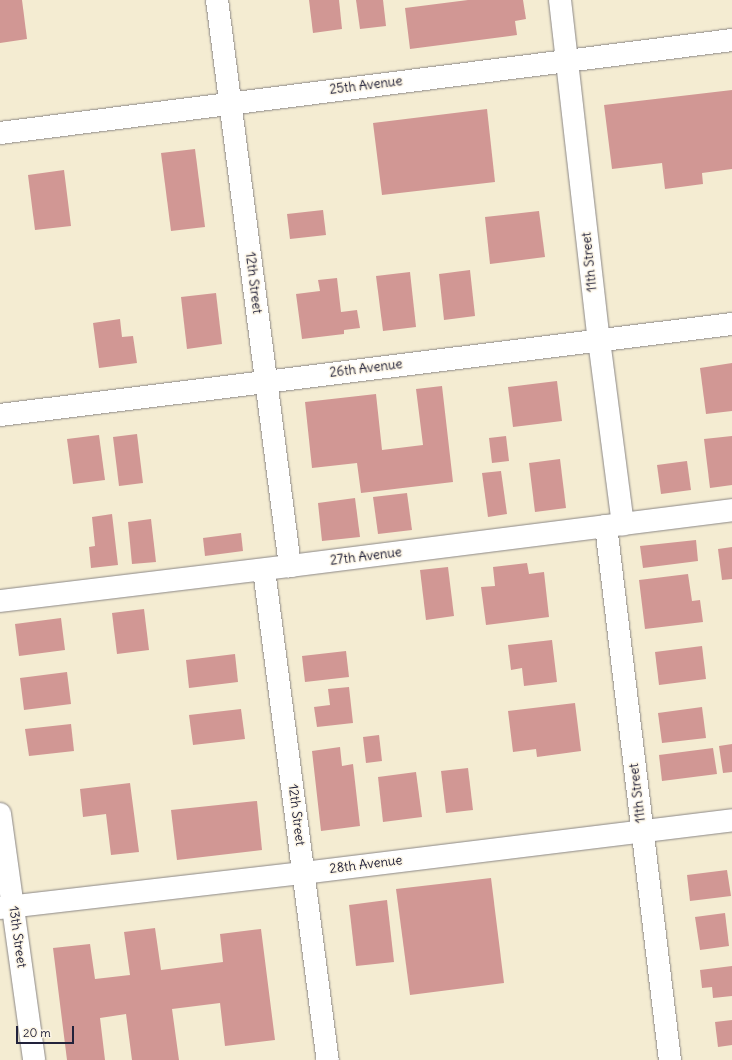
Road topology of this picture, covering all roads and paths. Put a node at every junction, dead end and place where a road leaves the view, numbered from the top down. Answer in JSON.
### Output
{"nodes":[{"id":1,"x":217,"y":0,"type":"edge"},
{"id":2,"x":560,"y":0,"type":"edge"},
{"id":3,"x":732,"y":40,"type":"edge"},
{"id":4,"x":568,"y":60,"type":"junction"},
{"id":5,"x":230,"y":104,"type":"junction"},
{"id":6,"x":0,"y":133,"type":"edge"},
{"id":7,"x":732,"y":324,"type":"edge"},
{"id":8,"x":599,"y":340,"type":"junction"},
{"id":9,"x":266,"y":382,"type":"junction"},
{"id":10,"x":0,"y":415,"type":"edge"},
{"id":11,"x":732,"y":510,"type":"edge"},
{"id":12,"x":615,"y":525,"type":"junction"},
{"id":13,"x":290,"y":566,"type":"junction"},
{"id":14,"x":264,"y":570,"type":"junction"},
{"id":15,"x":0,"y":601,"type":"edge"},
{"id":16,"x":0,"y":814,"type":"edge"},
{"id":17,"x":732,"y":820,"type":"edge"},
{"id":18,"x":642,"y":832,"type":"junction"},
{"id":19,"x":303,"y":873,"type":"junction"},
{"id":20,"x":7,"y":907,"type":"edge"},
{"id":21,"x":34,"y":1060,"type":"edge"},
{"id":22,"x":328,"y":1060,"type":"edge"},
{"id":23,"x":670,"y":1060,"type":"edge"}],
"edges":[{"from":1,"to":5,"type":"street","name":"12th Street"},
{"from":2,"to":4,"type":"street","name":"11th Street"},
{"from":3,"to":4,"type":"street","name":"25th Avenue"},
{"from":4,"to":5,"type":"street","name":"25th Avenue"},
{"from":4,"to":8,"type":"street","name":"11th Street"},
{"from":5,"to":6,"type":"street","name":"25th Avenue"},
{"from":5,"to":9,"type":"street","name":"12th Street"},
{"from":7,"to":8,"type":"street","name":"26th Avenue"},
{"from":8,"to":9,"type":"street","name":"26th Avenue"},
{"from":8,"to":12,"type":"street","name":"11th Street"},
{"from":9,"to":10,"type":"street","name":"26th Avenue"},
{"from":9,"to":13,"type":"street","name":"12th Street"},
{"from":11,"to":12,"type":"street","name":"27th Avenue"},
{"from":12,"to":13,"type":"street","name":"27th Avenue"},
{"from":12,"to":18,"type":"street","name":"11th Street"},
{"from":13,"to":14,"type":"street","name":"27th Avenue"},
{"from":14,"to":15,"type":"street","name":"27th Avenue"},
{"from":14,"to":19,"type":"street","name":"12th Street"},
{"from":16,"to":20,"type":"street","name":"13th Street"},
{"from":17,"to":18,"type":"street","name":"28th Avenue"},
{"from":18,"to":19,"type":"street","name":"28th Avenue"},
{"from":18,"to":23,"type":"street","name":"11th Street"},
{"from":19,"to":20,"type":"street","name":"28th Avenue"},
{"from":19,"to":22,"type":"street","name":"12th Street"},
{"from":20,"to":21,"type":"street","name":"13th Street"}]}
